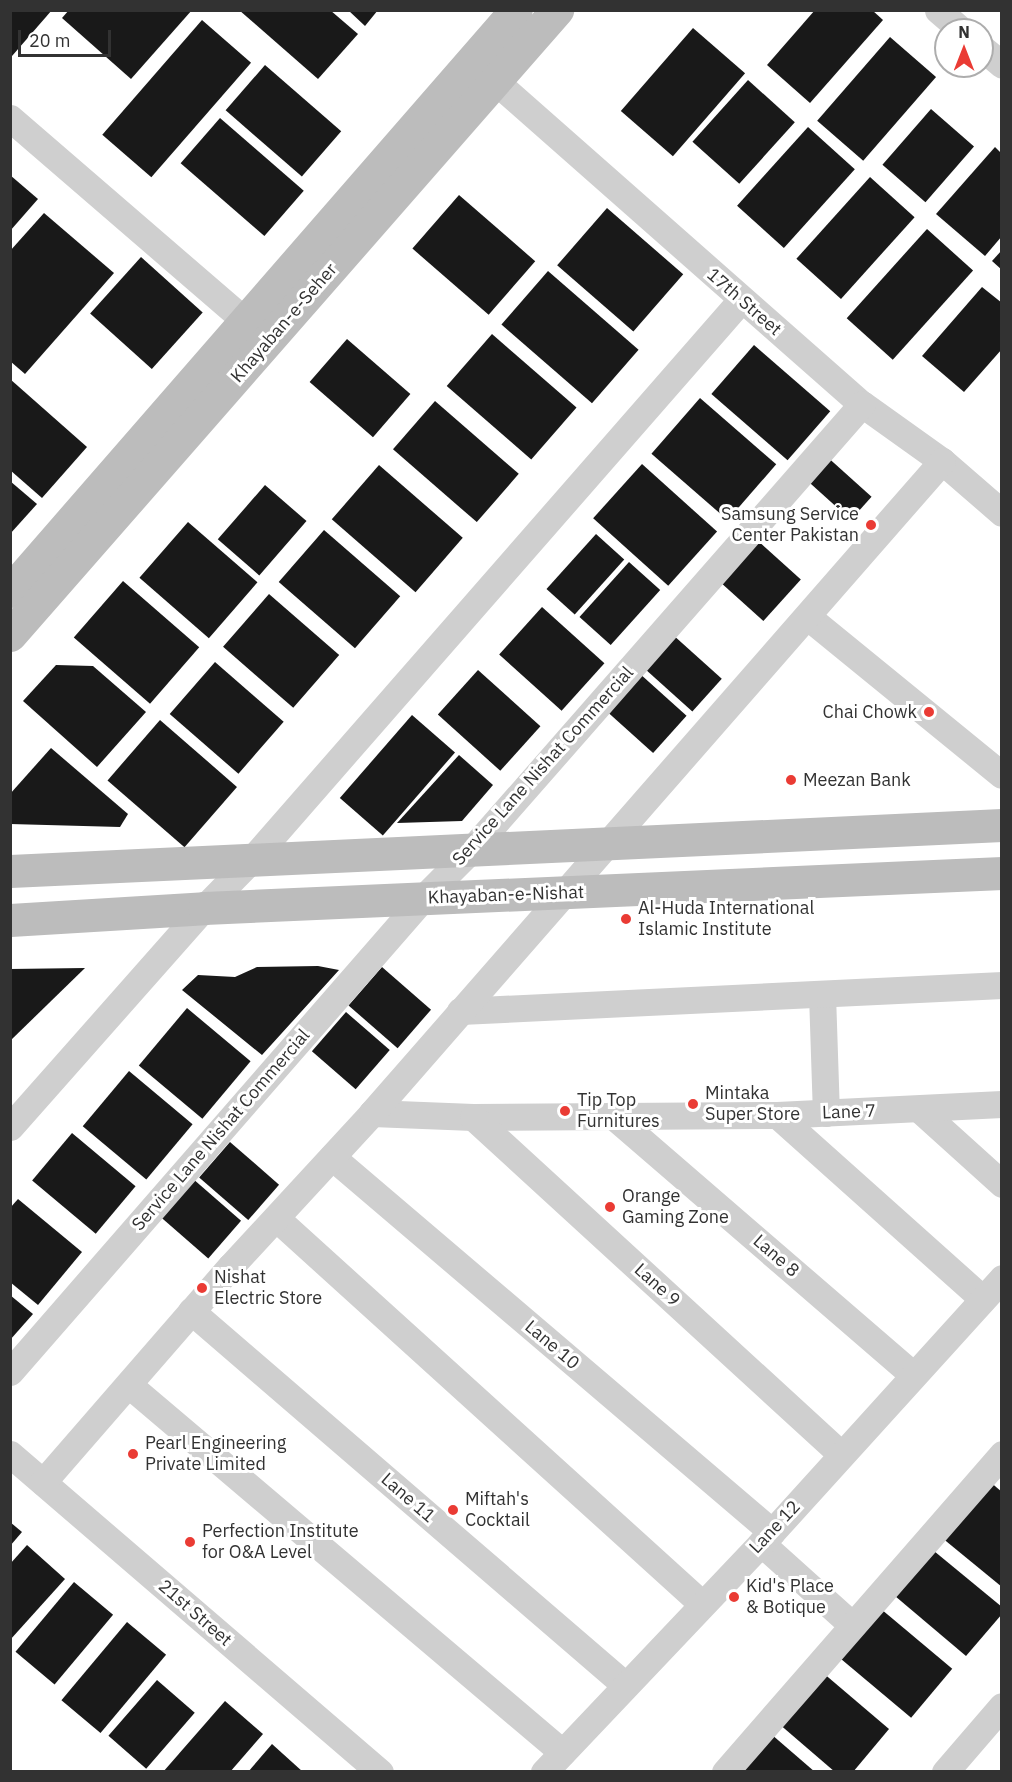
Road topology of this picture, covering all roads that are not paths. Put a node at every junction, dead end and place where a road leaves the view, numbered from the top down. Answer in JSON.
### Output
{"nodes":[{"id":1,"x":516,"y":10,"type":"edge"},
{"id":2,"x":557,"y":10,"type":"edge"},
{"id":3,"x":495,"y":81,"type":"junction"},
{"id":4,"x":10,"y":118,"type":"edge"},
{"id":5,"x":741,"y":300,"type":"junction"},
{"id":6,"x":257,"y":331,"type":"junction"},
{"id":7,"x":862,"y":404,"type":"junction"},
{"id":8,"x":942,"y":462,"type":"junction"},
{"id":9,"x":1002,"y":513,"type":"edge"},
{"id":10,"x":10,"y":591,"type":"edge"},
{"id":11,"x":808,"y":617,"type":"junction"},
{"id":12,"x":10,"y":635,"type":"edge"},
{"id":13,"x":1002,"y":775,"type":"edge"},
{"id":14,"x":1002,"y":825,"type":"edge"},
{"id":15,"x":608,"y":842,"type":"junction"},
{"id":16,"x":473,"y":848,"type":"junction"},
{"id":17,"x":254,"y":857,"type":"junction"},
{"id":18,"x":10,"y":870,"type":"edge"},
{"id":19,"x":1002,"y":873,"type":"edge"},
{"id":20,"x":562,"y":892,"type":"junction"},
{"id":21,"x":423,"y":898,"type":"junction"},
{"id":22,"x":204,"y":908,"type":"junction"},
{"id":23,"x":10,"y":920,"type":"edge"},
{"id":24,"x":1002,"y":985,"type":"edge"},
{"id":25,"x":822,"y":994,"type":"junction"},
{"id":26,"x":460,"y":1011,"type":"junction"},
{"id":27,"x":1002,"y":1104,"type":"edge"},
{"id":28,"x":919,"y":1110,"type":"junction"},
{"id":29,"x":372,"y":1113,"type":"junction"},
{"id":30,"x":826,"y":1113,"type":"junction"},
{"id":31,"x":612,"y":1115,"type":"junction"},
{"id":32,"x":777,"y":1115,"type":"junction"},
{"id":33,"x":473,"y":1117,"type":"junction"},
{"id":34,"x":10,"y":1127,"type":"edge"},
{"id":35,"x":332,"y":1157,"type":"junction"},
{"id":36,"x":1002,"y":1184,"type":"edge"},
{"id":37,"x":276,"y":1218,"type":"junction"},
{"id":38,"x":1002,"y":1278,"type":"edge"},
{"id":39,"x":983,"y":1299,"type":"junction"},
{"id":40,"x":191,"y":1311,"type":"junction"},
{"id":41,"x":10,"y":1372,"type":"edge"},
{"id":42,"x":912,"y":1374,"type":"junction"},
{"id":43,"x":129,"y":1385,"type":"junction"},
{"id":44,"x":10,"y":1454,"type":"edge"},
{"id":45,"x":841,"y":1454,"type":"junction"},
{"id":46,"x":1002,"y":1454,"type":"edge"},
{"id":47,"x":43,"y":1482,"type":"junction"},
{"id":48,"x":766,"y":1538,"type":"junction"},
{"id":49,"x":701,"y":1603,"type":"junction"},
{"id":50,"x":852,"y":1625,"type":"junction"},
{"id":51,"x":625,"y":1685,"type":"junction"},
{"id":52,"x":1002,"y":1706,"type":"edge"},
{"id":53,"x":553,"y":1762,"type":"edge"},
{"id":54,"x":380,"y":1772,"type":"edge"},
{"id":55,"x":725,"y":1772,"type":"edge"},
{"id":56,"x":945,"y":1772,"type":"edge"}],
"edges":[{"from":1,"to":6,"type":"street","name":"Khayaban-e-Seher"},
{"from":2,"to":3,"type":"street","name":"Khayaban-e-Seher"},
{"from":3,"to":5,"type":"street","name":"17th Street"},
{"from":3,"to":6,"type":"street","name":"Khayaban-e-Seher"},
{"from":4,"to":6,"type":"street"},
{"from":5,"to":7,"type":"street","name":"17th Street"},
{"from":5,"to":17,"type":"street"},
{"from":6,"to":10,"type":"street","name":"Khayaban-e-Seher"},
{"from":6,"to":12,"type":"street","name":"Khayaban-e-Seher"},
{"from":7,"to":8,"type":"street","name":"17th Street"},
{"from":7,"to":16,"type":"street","name":"Service Lane Nishat Commercial"},
{"from":8,"to":9,"type":"street","name":"17th Street"},
{"from":8,"to":11,"type":"street"},
{"from":11,"to":13,"type":"street"},
{"from":11,"to":15,"type":"street"},
{"from":14,"to":15,"type":"street"},
{"from":15,"to":16,"type":"street"},
{"from":15,"to":20,"type":"street"},
{"from":16,"to":17,"type":"street"},
{"from":16,"to":21,"type":"street","name":"Service Lane Nishat Commercial"},
{"from":17,"to":18,"type":"street"},
{"from":17,"to":22,"type":"street"},
{"from":19,"to":20,"type":"street","name":"Khayaban-e-Nishat"},
{"from":20,"to":21,"type":"street","name":"Khayaban-e-Nishat"},
{"from":20,"to":26,"type":"street"},
{"from":21,"to":22,"type":"street","name":"Khayaban-e-Nishat"},
{"from":21,"to":41,"type":"street","name":"Service Lane Nishat Commercial"},
{"from":22,"to":23,"type":"street","name":"Khayaban-e-Nishat"},
{"from":22,"to":34,"type":"street"},
{"from":24,"to":25,"type":"street"},
{"from":25,"to":26,"type":"street"},
{"from":25,"to":30,"type":"street"},
{"from":26,"to":29,"type":"street"},
{"from":27,"to":28,"type":"street","name":"Lane 7"},
{"from":28,"to":30,"type":"street","name":"Lane 7"},
{"from":28,"to":36,"type":"street"},
{"from":29,"to":33,"type":"street","name":"Lane 7"},
{"from":29,"to":35,"type":"street"},
{"from":30,"to":32,"type":"street","name":"Lane 7"},
{"from":31,"to":32,"type":"street","name":"Lane 7"},
{"from":31,"to":33,"type":"street","name":"Lane 7"},
{"from":31,"to":42,"type":"street","name":"Lane 8"},
{"from":32,"to":39,"type":"street"},
{"from":33,"to":45,"type":"street","name":"Lane 9"},
{"from":35,"to":37,"type":"street"},
{"from":35,"to":48,"type":"street","name":"Lane 10"},
{"from":37,"to":40,"type":"street"},
{"from":37,"to":49,"type":"street"},
{"from":38,"to":39,"type":"street","name":"Lane 12"},
{"from":39,"to":42,"type":"street","name":"Lane 12"},
{"from":40,"to":43,"type":"street"},
{"from":40,"to":51,"type":"street","name":"Lane 11"},
{"from":42,"to":45,"type":"street","name":"Lane 12"},
{"from":43,"to":47,"type":"street"},
{"from":43,"to":53,"type":"street"},
{"from":44,"to":47,"type":"street","name":"21st Street"},
{"from":45,"to":48,"type":"street","name":"Lane 12"},
{"from":46,"to":50,"type":"street"},
{"from":47,"to":54,"type":"street","name":"21st Street"},
{"from":48,"to":49,"type":"street","name":"Lane 12"},
{"from":48,"to":50,"type":"street","name":"Lane 10"},
{"from":49,"to":51,"type":"street","name":"Lane 12"},
{"from":50,"to":55,"type":"street"},
{"from":51,"to":53,"type":"street","name":"Lane 12"},
{"from":52,"to":56,"type":"street"}]}
